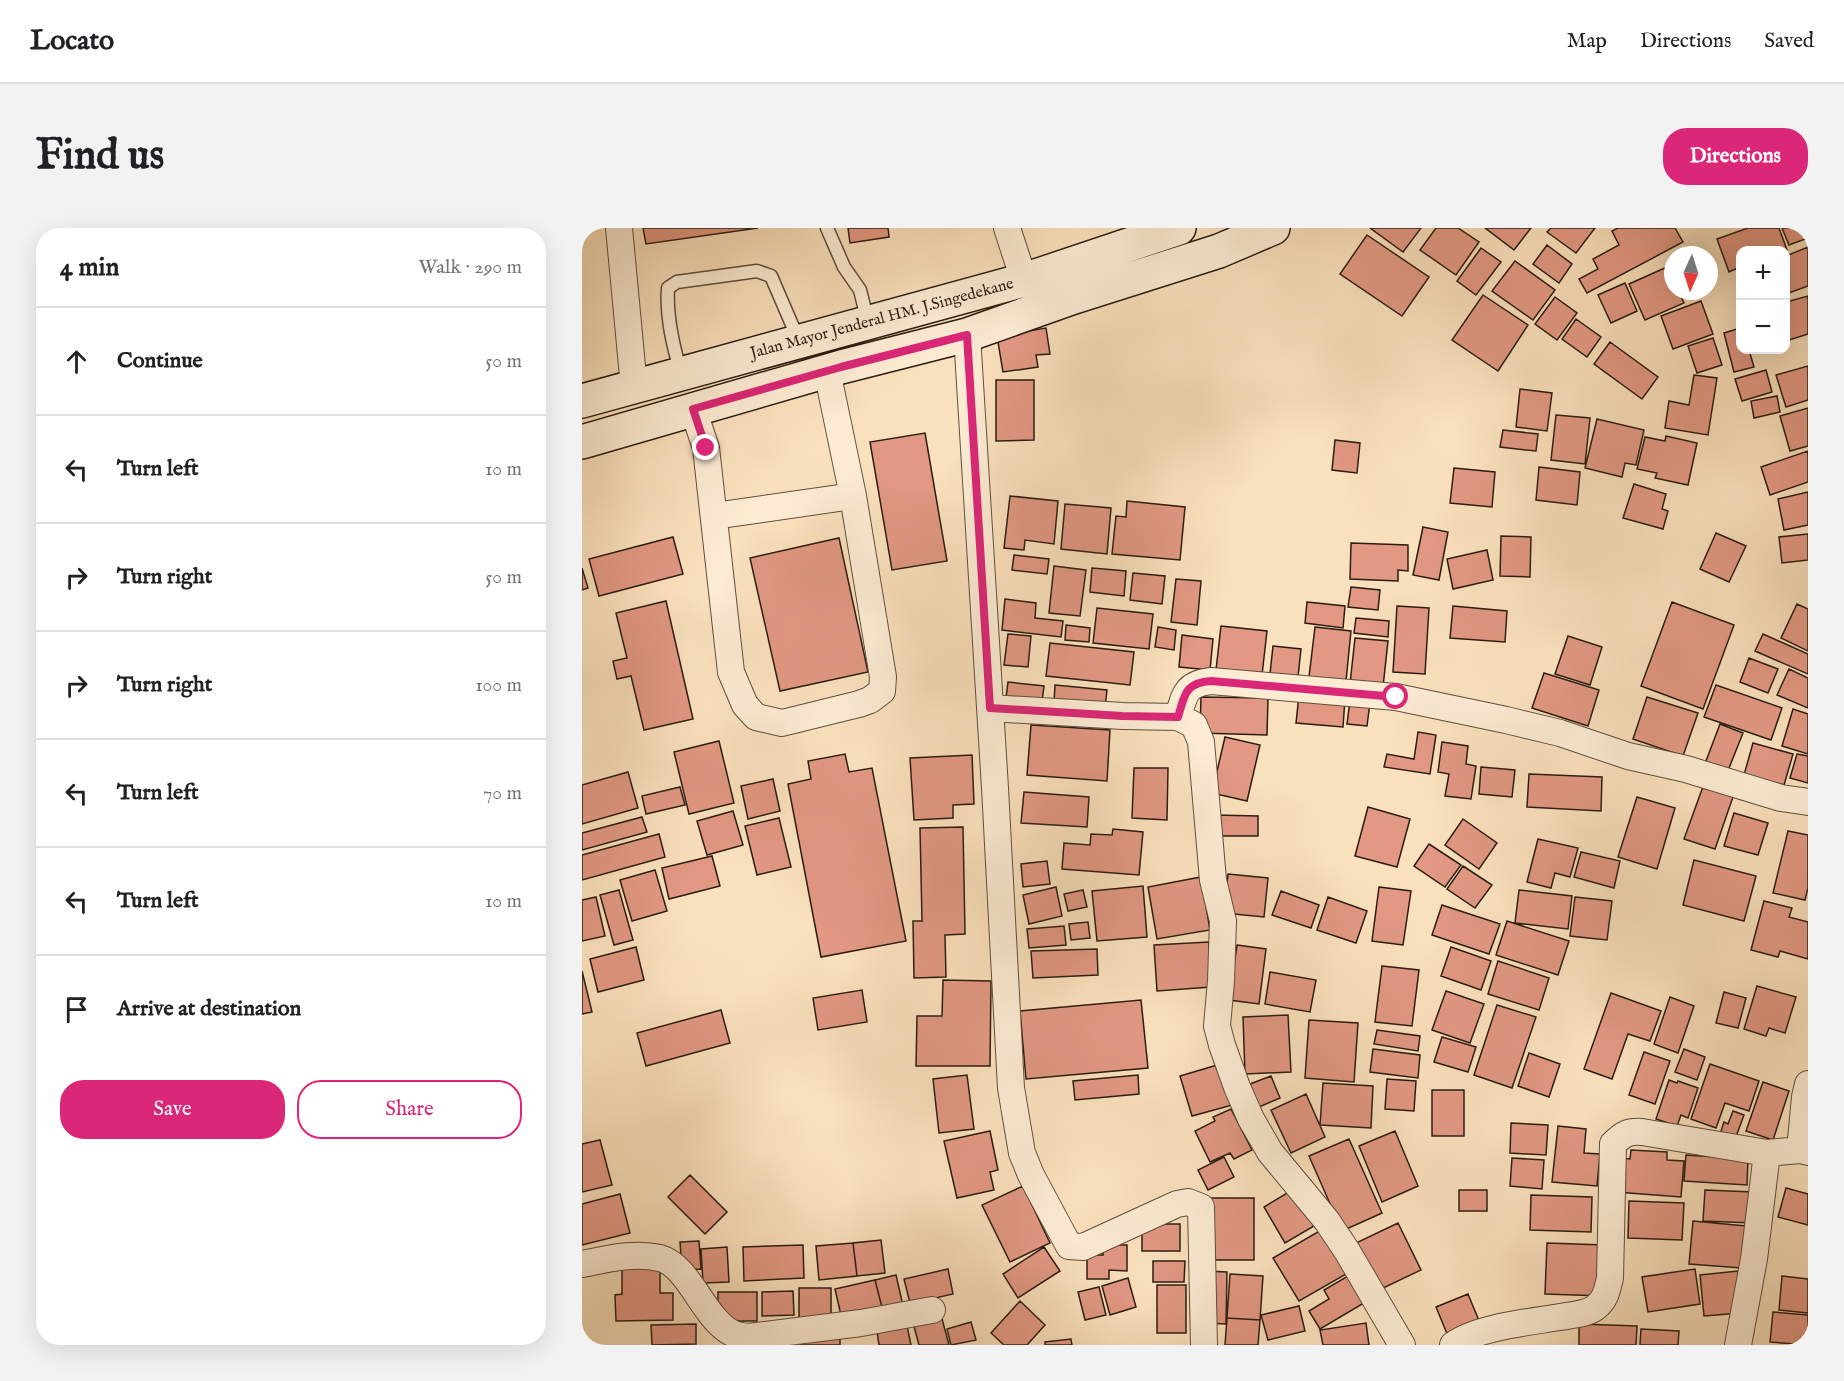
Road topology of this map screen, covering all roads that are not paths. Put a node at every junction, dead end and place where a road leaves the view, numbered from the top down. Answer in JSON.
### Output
{"nodes":[{"id":1,"x":619,"y":228,"type":"edge"},
{"id":2,"x":827,"y":228,"type":"edge"},
{"id":3,"x":1007,"y":228,"type":"edge"},
{"id":4,"x":1179,"y":228,"type":"edge"},
{"id":5,"x":1273,"y":228,"type":"edge"},
{"id":6,"x":1024,"y":280,"type":"junction"},
{"id":7,"x":868,"y":323,"type":"junction"},
{"id":8,"x":967,"y":335,"type":"junction"},
{"id":9,"x":799,"y":342,"type":"junction"},
{"id":10,"x":827,"y":372,"type":"junction"},
{"id":11,"x":681,"y":375,"type":"junction"},
{"id":12,"x":634,"y":387,"type":"junction"},
{"id":13,"x":582,"y":401,"type":"edge"},
{"id":14,"x":693,"y":409,"type":"junction"},
{"id":15,"x":582,"y":442,"type":"edge"},
{"id":16,"x":853,"y":496,"type":"junction"},
{"id":17,"x":714,"y":516,"type":"junction"},
{"id":18,"x":990,"y":708,"type":"junction"},
{"id":19,"x":1178,"y":717,"type":"junction"},
{"id":20,"x":1808,"y":802,"type":"edge"},
{"id":21,"x":1808,"y":1084,"type":"edge"},
{"id":22,"x":1804,"y":1151,"type":"edge"},
{"id":23,"x":1767,"y":1153,"type":"junction"},
{"id":24,"x":582,"y":1264,"type":"edge"},
{"id":25,"x":932,"y":1310,"type":"dead end"},
{"id":26,"x":1204,"y":1345,"type":"edge"},
{"id":27,"x":1402,"y":1345,"type":"edge"},
{"id":28,"x":1453,"y":1345,"type":"edge"},
{"id":29,"x":1737,"y":1345,"type":"edge"}],
"edges":[{"from":1,"to":12,"type":"street"},
{"from":2,"to":7,"type":"lane"},
{"from":3,"to":6,"type":"street"},
{"from":4,"to":6,"type":"main road","name":"Jalan Mayor Jenderal HM. J.Singedekane"},
{"from":5,"to":8,"type":"main road","name":"Jalan Mayor Jenderal HM. J.Singedekane"},
{"from":6,"to":7,"type":"main road","name":"Jalan Mayor Jenderal HM. J.Singedekane"},
{"from":7,"to":9,"type":"main road","name":"Jalan Mayor Jenderal HM. J.Singedekane"},
{"from":8,"to":10,"type":"main road","name":"Jalan Mayor Jenderal HM. J.Singedekane"},
{"from":8,"to":18,"type":"street"},
{"from":9,"to":11,"type":"main road","name":"Jalan Mayor Jenderal HM. J.Singedekane"},
{"from":9,"to":11,"type":"lane"},
{"from":10,"to":14,"type":"main road","name":"Jalan Mayor Jenderal HM. J.Singedekane"},
{"from":10,"to":16,"type":"street"},
{"from":11,"to":12,"type":"main road","name":"Jalan Mayor Jenderal HM. J.Singedekane"},
{"from":12,"to":13,"type":"main road","name":"Jalan Mayor Jenderal HM. J.Singedekane"},
{"from":14,"to":15,"type":"main road","name":"Jalan Mayor Jenderal HM. J.Singedekane"},
{"from":14,"to":17,"type":"street"},
{"from":16,"to":17,"type":"street"},
{"from":16,"to":17,"type":"street"},
{"from":18,"to":19,"type":"street"},
{"from":18,"to":26,"type":"street"},
{"from":19,"to":20,"type":"street"},
{"from":19,"to":27,"type":"street"},
{"from":21,"to":22,"type":"street"},
{"from":22,"to":23,"type":"street"},
{"from":23,"to":28,"type":"street"},
{"from":23,"to":29,"type":"street"},
{"from":24,"to":25,"type":"street"}]}
